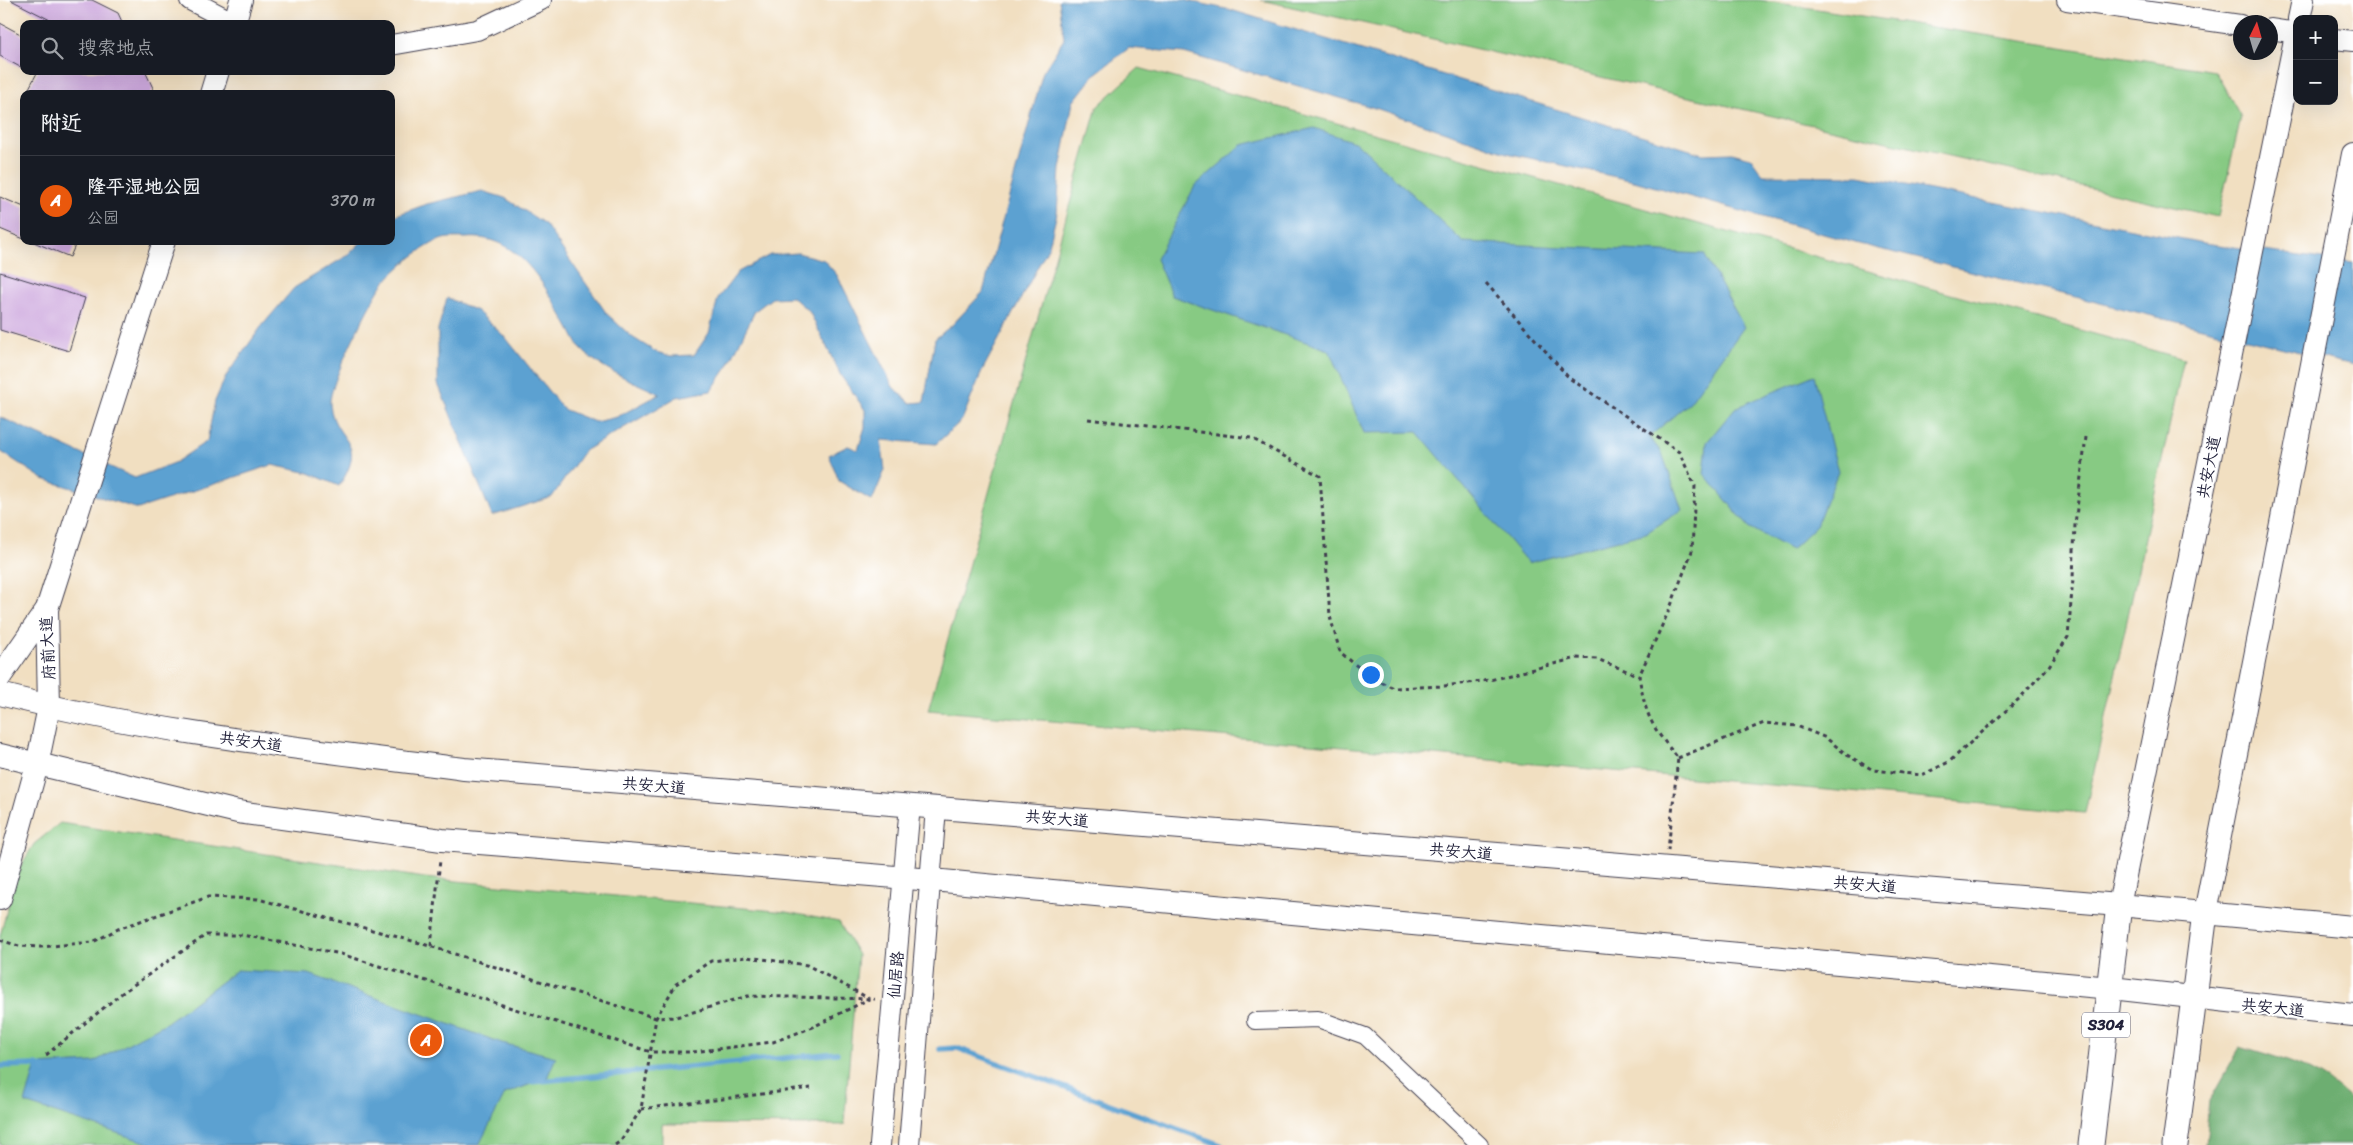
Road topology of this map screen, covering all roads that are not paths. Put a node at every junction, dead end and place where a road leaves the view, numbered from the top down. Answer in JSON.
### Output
{"nodes":[{"id":1,"x":190,"y":0,"type":"edge"},
{"id":2,"x":241,"y":0,"type":"edge"},
{"id":3,"x":541,"y":0,"type":"edge"},
{"id":4,"x":2067,"y":0,"type":"edge"},
{"id":5,"x":2303,"y":0,"type":"edge"},
{"id":6,"x":2300,"y":15,"type":"edge"},
{"id":7,"x":227,"y":20,"type":"edge"},
{"id":8,"x":235,"y":20,"type":"edge"},
{"id":9,"x":2233,"y":24,"type":"edge"},
{"id":10,"x":2278,"y":30,"type":"edge"},
{"id":11,"x":2293,"y":32,"type":"edge"},
{"id":12,"x":2338,"y":39,"type":"edge"},
{"id":13,"x":2353,"y":41,"type":"edge"},
{"id":14,"x":395,"y":44,"type":"edge"},
{"id":15,"x":2293,"y":52,"type":"edge"},
{"id":16,"x":217,"y":75,"type":"edge"},
{"id":17,"x":212,"y":90,"type":"edge"},
{"id":18,"x":2353,"y":154,"type":"edge"},
{"id":19,"x":163,"y":245,"type":"edge"},
{"id":20,"x":47,"y":609,"type":"junction"},
{"id":21,"x":0,"y":677,"type":"edge"},
{"id":22,"x":0,"y":694,"type":"edge"},
{"id":23,"x":49,"y":707,"type":"junction"},
{"id":24,"x":0,"y":755,"type":"edge"},
{"id":25,"x":37,"y":765,"type":"junction"},
{"id":26,"x":910,"y":805,"type":"junction"},
{"id":27,"x":936,"y":808,"type":"junction"},
{"id":28,"x":903,"y":878,"type":"junction"},
{"id":29,"x":932,"y":880,"type":"junction"},
{"id":30,"x":0,"y":898,"type":"edge"},
{"id":31,"x":2120,"y":905,"type":"junction"},
{"id":32,"x":2205,"y":913,"type":"junction"},
{"id":33,"x":2353,"y":927,"type":"edge"},
{"id":34,"x":2110,"y":988,"type":"junction"},
{"id":35,"x":2194,"y":999,"type":"junction"},
{"id":36,"x":2353,"y":1015,"type":"edge"},
{"id":37,"x":1255,"y":1021,"type":"dead end"},
{"id":38,"x":880,"y":1145,"type":"edge"},
{"id":39,"x":909,"y":1145,"type":"edge"},
{"id":40,"x":1480,"y":1145,"type":"edge"},
{"id":41,"x":2091,"y":1145,"type":"edge"},
{"id":42,"x":2175,"y":1145,"type":"edge"}],
"edges":[{"from":1,"to":7,"type":"street"},
{"from":2,"to":8,"type":"main road"},
{"from":3,"to":14,"type":"street"},
{"from":4,"to":9,"type":"street"},
{"from":5,"to":6,"type":"main road"},
{"from":10,"to":11,"type":"street"},
{"from":12,"to":13,"type":"street"},
{"from":15,"to":31,"type":"main road","name":"共安大道"},
{"from":16,"to":17,"type":"main road"},
{"from":18,"to":32,"type":"main road"},
{"from":19,"to":20,"type":"main road"},
{"from":20,"to":21,"type":"main road","name":"府前大道"},
{"from":20,"to":23,"type":"main road","name":"府前大道"},
{"from":22,"to":23,"type":"main road","name":"共安大道"},
{"from":23,"to":25,"type":"main road","name":"府前大道"},
{"from":23,"to":26,"type":"main road","name":"共安大道"},
{"from":24,"to":25,"type":"main road","name":"共安大道"},
{"from":25,"to":28,"type":"main road","name":"共安大道"},
{"from":25,"to":30,"type":"main road","name":"府前大道"},
{"from":26,"to":27,"type":"main road","name":"共安大道"},
{"from":26,"to":28,"type":"street","name":"仙居路"},
{"from":27,"to":29,"type":"street","name":"仙居路"},
{"from":27,"to":31,"type":"main road","name":"共安大道"},
{"from":28,"to":29,"type":"main road","name":"共安大道"},
{"from":28,"to":38,"type":"street","name":"仙居路"},
{"from":29,"to":34,"type":"main road","name":"共安大道"},
{"from":29,"to":39,"type":"street","name":"仙居路"},
{"from":31,"to":32,"type":"main road","name":"共安大道"},
{"from":31,"to":34,"type":"main road","name":"共安大道","number":"S304"},
{"from":32,"to":33,"type":"main road","name":"共安大道"},
{"from":32,"to":35,"type":"main road"},
{"from":34,"to":35,"type":"main road","name":"共安大道"},
{"from":34,"to":41,"type":"main road","name":"共安大道","number":"S304"},
{"from":35,"to":36,"type":"main road","name":"共安大道"},
{"from":35,"to":42,"type":"main road"},
{"from":37,"to":40,"type":"street"}]}
